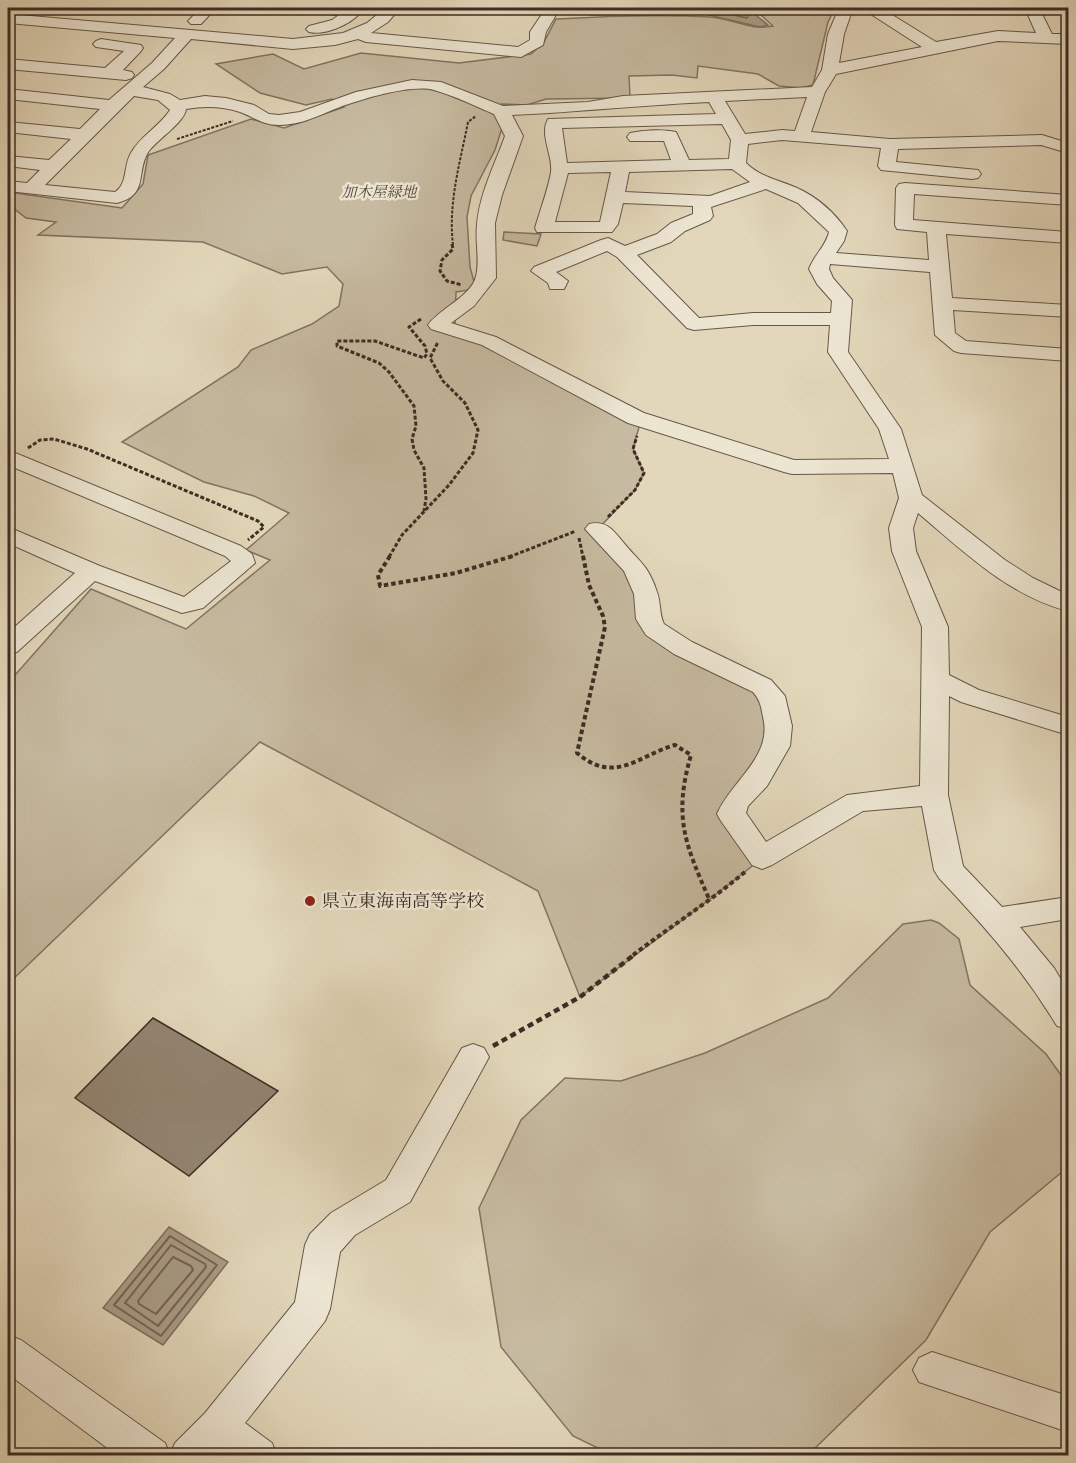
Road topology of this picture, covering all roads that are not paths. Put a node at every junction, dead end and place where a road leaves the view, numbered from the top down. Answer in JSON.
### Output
{"nodes":[{"id":1,"x":50,"y":8,"type":"edge"},
{"id":2,"x":209,"y":8,"type":"edge"},
{"id":3,"x":303,"y":8,"type":"edge"},
{"id":4,"x":321,"y":8,"type":"edge"},
{"id":5,"x":554,"y":8,"type":"edge"},
{"id":6,"x":846,"y":8,"type":"edge"},
{"id":7,"x":871,"y":8,"type":"edge"},
{"id":8,"x":1032,"y":8,"type":"edge"},
{"id":9,"x":390,"y":11,"type":"edge"},
{"id":10,"x":354,"y":12,"type":"junction"},
{"id":11,"x":8,"y":18,"type":"edge"},
{"id":12,"x":33,"y":20,"type":"junction"},
{"id":13,"x":191,"y":28,"type":"junction"},
{"id":14,"x":359,"y":33,"type":"junction"},
{"id":15,"x":1046,"y":37,"type":"junction"},
{"id":16,"x":1068,"y":39,"type":"edge"},
{"id":17,"x":86,"y":42,"type":"dead end"},
{"id":18,"x":934,"y":47,"type":"junction"},
{"id":19,"x":8,"y":64,"type":"edge"},
{"id":20,"x":830,"y":70,"type":"junction"},
{"id":21,"x":109,"y":73,"type":"junction"},
{"id":22,"x":146,"y":76,"type":"junction"},
{"id":23,"x":129,"y":90,"type":"junction"},
{"id":24,"x":817,"y":92,"type":"junction"},
{"id":25,"x":8,"y":94,"type":"edge"},
{"id":26,"x":714,"y":96,"type":"junction"},
{"id":27,"x":113,"y":105,"type":"junction"},
{"id":28,"x":177,"y":105,"type":"junction"},
{"id":29,"x":501,"y":111,"type":"junction"},
{"id":30,"x":589,"y":114,"type":"junction"},
{"id":31,"x":727,"y":119,"type":"junction"},
{"id":32,"x":8,"y":127,"type":"edge"},
{"id":33,"x":800,"y":131,"type":"junction"},
{"id":34,"x":84,"y":135,"type":"junction"},
{"id":35,"x":554,"y":139,"type":"junction"},
{"id":36,"x":740,"y":140,"type":"junction"},
{"id":37,"x":890,"y":144,"type":"junction"},
{"id":38,"x":1068,"y":148,"type":"edge"},
{"id":39,"x":8,"y":161,"type":"edge"},
{"id":40,"x":736,"y":164,"type":"junction"},
{"id":41,"x":682,"y":165,"type":"junction"},
{"id":42,"x":53,"y":166,"type":"junction"},
{"id":43,"x":621,"y":167,"type":"junction"},
{"id":44,"x":560,"y":168,"type":"junction"},
{"id":45,"x":972,"y":174,"type":"dead end"},
{"id":46,"x":765,"y":183,"type":"junction"},
{"id":47,"x":8,"y":186,"type":"edge"},
{"id":48,"x":32,"y":188,"type":"junction"},
{"id":49,"x":615,"y":197,"type":"junction"},
{"id":50,"x":1068,"y":200,"type":"edge"},
{"id":51,"x":711,"y":201,"type":"junction"},
{"id":52,"x":936,"y":227,"type":"junction"},
{"id":53,"x":1068,"y":237,"type":"edge"},
{"id":54,"x":624,"y":253,"type":"junction"},
{"id":55,"x":823,"y":258,"type":"junction"},
{"id":56,"x":939,"y":267,"type":"junction"},
{"id":57,"x":557,"y":285,"type":"dead end"},
{"id":58,"x":942,"y":303,"type":"junction"},
{"id":59,"x":1068,"y":311,"type":"edge"},
{"id":60,"x":841,"y":319,"type":"junction"},
{"id":61,"x":1068,"y":356,"type":"edge"},
{"id":62,"x":9,"y":459,"type":"edge"},
{"id":63,"x":902,"y":466,"type":"junction"},
{"id":64,"x":910,"y":498,"type":"junction"},
{"id":65,"x":597,"y":529,"type":"road end"},
{"id":66,"x":8,"y":534,"type":"edge"},
{"id":67,"x":91,"y":571,"type":"junction"},
{"id":68,"x":1068,"y":603,"type":"edge"},
{"id":69,"x":8,"y":646,"type":"edge"},
{"id":70,"x":936,"y":679,"type":"junction"},
{"id":71,"x":1068,"y":726,"type":"edge"},
{"id":72,"x":934,"y":795,"type":"junction"},
{"id":73,"x":1068,"y":908,"type":"edge"},
{"id":74,"x":996,"y":919,"type":"junction"},
{"id":75,"x":1068,"y":1017,"type":"edge"},
{"id":76,"x":473,"y":1057,"type":"road end"},
{"id":77,"x":8,"y":1352,"type":"edge"},
{"id":78,"x":932,"y":1370,"type":"dead end"},
{"id":79,"x":1068,"y":1414,"type":"edge"},
{"id":80,"x":219,"y":1426,"type":"junction"},
{"id":81,"x":151,"y":1455,"type":"edge"},
{"id":82,"x":189,"y":1455,"type":"edge"},
{"id":83,"x":258,"y":1455,"type":"edge"}],
"edges":[{"from":1,"to":12,"type":"street"},
{"from":1,"to":13,"type":"street"},
{"from":2,"to":13,"type":"street"},
{"from":3,"to":4,"type":"street"},
{"from":4,"to":10,"type":"street"},
{"from":5,"to":14,"type":"street"},
{"from":6,"to":20,"type":"street"},
{"from":7,"to":18,"type":"street"},
{"from":8,"to":15,"type":"street"},
{"from":9,"to":10,"type":"street"},
{"from":9,"to":14,"type":"street"},
{"from":10,"to":13,"type":"street"},
{"from":11,"to":12,"type":"street"},
{"from":12,"to":13,"type":"street"},
{"from":13,"to":14,"type":"street"},
{"from":13,"to":22,"type":"street"},
{"from":15,"to":16,"type":"street"},
{"from":15,"to":18,"type":"street"},
{"from":17,"to":21,"type":"street"},
{"from":18,"to":20,"type":"street"},
{"from":19,"to":21,"type":"street"},
{"from":20,"to":24,"type":"street"},
{"from":21,"to":22,"type":"street"},
{"from":22,"to":23,"type":"street"},
{"from":23,"to":27,"type":"street"},
{"from":23,"to":28,"type":"street"},
{"from":24,"to":26,"type":"street"},
{"from":24,"to":33,"type":"street"},
{"from":25,"to":27,"type":"street"},
{"from":26,"to":30,"type":"street"},
{"from":26,"to":31,"type":"street"},
{"from":27,"to":34,"type":"street"},
{"from":28,"to":29,"type":"street"},
{"from":28,"to":48,"type":"street"},
{"from":29,"to":30,"type":"street"},
{"from":29,"to":63,"type":"street"},
{"from":30,"to":31,"type":"street"},
{"from":30,"to":35,"type":"street"},
{"from":31,"to":36,"type":"street"},
{"from":32,"to":34,"type":"street"},
{"from":33,"to":36,"type":"street"},
{"from":33,"to":37,"type":"street"},
{"from":34,"to":42,"type":"street"},
{"from":35,"to":41,"type":"street"},
{"from":35,"to":44,"type":"street"},
{"from":36,"to":40,"type":"street"},
{"from":37,"to":38,"type":"street"},
{"from":37,"to":45,"type":"street"},
{"from":39,"to":42,"type":"street"},
{"from":40,"to":41,"type":"street"},
{"from":40,"to":46,"type":"street"},
{"from":41,"to":43,"type":"street"},
{"from":42,"to":48,"type":"street"},
{"from":43,"to":44,"type":"street"},
{"from":43,"to":49,"type":"street"},
{"from":44,"to":49,"type":"street"},
{"from":46,"to":51,"type":"street"},
{"from":46,"to":55,"type":"street"},
{"from":47,"to":48,"type":"street"},
{"from":49,"to":51,"type":"street"},
{"from":50,"to":52,"type":"street"},
{"from":51,"to":54,"type":"street"},
{"from":52,"to":53,"type":"street"},
{"from":52,"to":56,"type":"street"},
{"from":54,"to":57,"type":"street"},
{"from":54,"to":60,"type":"street"},
{"from":55,"to":56,"type":"street"},
{"from":55,"to":60,"type":"street"},
{"from":56,"to":58,"type":"street"},
{"from":58,"to":59,"type":"street"},
{"from":58,"to":61,"type":"street"},
{"from":60,"to":63,"type":"street"},
{"from":62,"to":67,"type":"street"},
{"from":63,"to":64,"type":"street"},
{"from":64,"to":68,"type":"street"},
{"from":64,"to":70,"type":"street"},
{"from":65,"to":72,"type":"street"},
{"from":66,"to":67,"type":"street"},
{"from":67,"to":69,"type":"street"},
{"from":70,"to":71,"type":"street"},
{"from":70,"to":72,"type":"street"},
{"from":72,"to":74,"type":"street"},
{"from":73,"to":74,"type":"street"},
{"from":74,"to":75,"type":"street"},
{"from":76,"to":80,"type":"street"},
{"from":77,"to":81,"type":"street"},
{"from":78,"to":79,"type":"street"},
{"from":80,"to":82,"type":"street"},
{"from":80,"to":83,"type":"street"}]}
